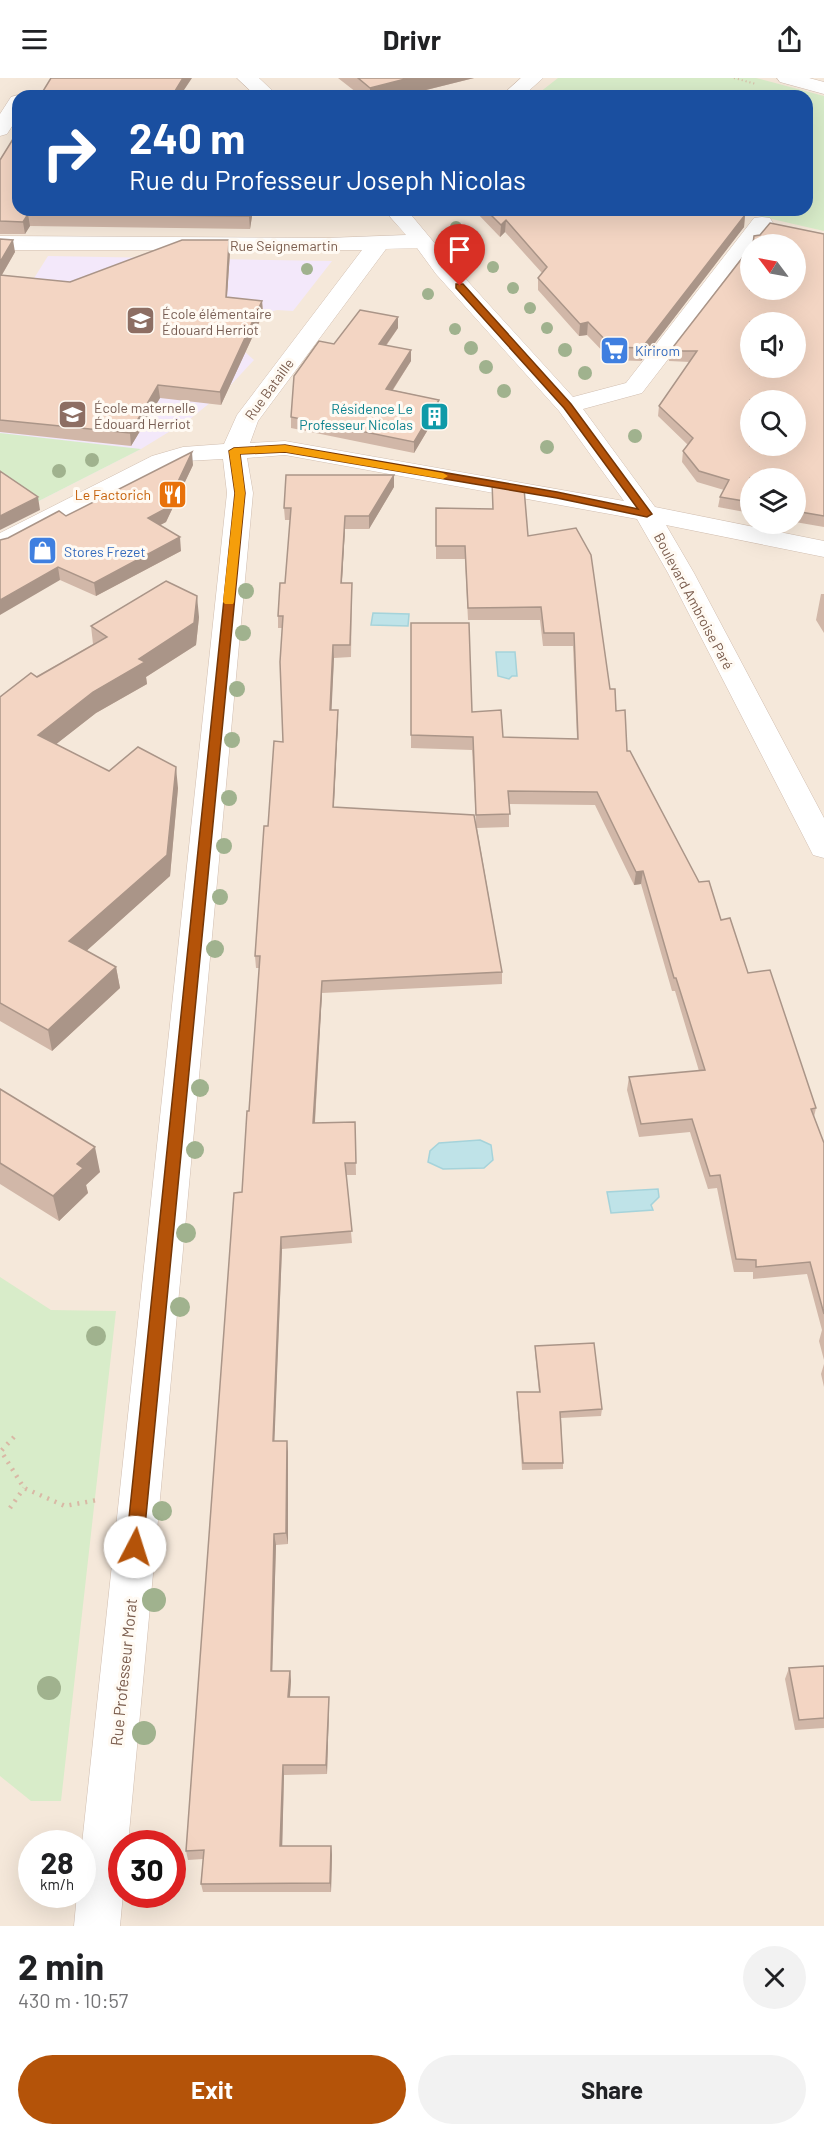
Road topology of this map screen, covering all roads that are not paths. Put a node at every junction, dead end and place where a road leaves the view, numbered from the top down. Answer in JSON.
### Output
{"nodes":[{"id":1,"x":247,"y":78,"type":"edge"},
{"id":2,"x":533,"y":78,"type":"edge"},
{"id":3,"x":787,"y":78,"type":"edge"},
{"id":4,"x":824,"y":88,"type":"edge"},
{"id":5,"x":261,"y":90,"type":"edge"},
{"id":6,"x":518,"y":90,"type":"edge"},
{"id":7,"x":12,"y":111,"type":"edge"},
{"id":8,"x":0,"y":130,"type":"edge"},
{"id":9,"x":400,"y":216,"type":"edge"},
{"id":10,"x":762,"y":223,"type":"dead end"},
{"id":11,"x":423,"y":241,"type":"junction"},
{"id":12,"x":0,"y":243,"type":"edge"},
{"id":13,"x":379,"y":243,"type":"junction"},
{"id":14,"x":568,"y":406,"type":"junction"},
{"id":15,"x":234,"y":451,"type":"junction"},
{"id":16,"x":647,"y":514,"type":"junction"},
{"id":17,"x":0,"y":543,"type":"edge"},
{"id":18,"x":824,"y":549,"type":"edge"},
{"id":19,"x":824,"y":847,"type":"edge"},
{"id":20,"x":97,"y":1926,"type":"edge"}],
"edges":[{"from":1,"to":5,"type":"street"},
{"from":2,"to":6,"type":"street"},
{"from":3,"to":4,"type":"street"},
{"from":7,"to":8,"type":"street"},
{"from":9,"to":11,"type":"street","name":"Boulevard Ambroise Paré"},
{"from":10,"to":14,"type":"street"},
{"from":11,"to":13,"type":"street","name":"Rue Seignemartin"},
{"from":11,"to":14,"type":"street","name":"Boulevard Ambroise Paré"},
{"from":12,"to":13,"type":"street","name":"Rue Seignemartin"},
{"from":13,"to":15,"type":"street","name":"Rue Bataille"},
{"from":14,"to":16,"type":"street","name":"Boulevard Ambroise Paré"},
{"from":15,"to":16,"type":"street"},
{"from":15,"to":17,"type":"street"},
{"from":15,"to":20,"type":"street","name":"Rue Professeur Morat"},
{"from":16,"to":18,"type":"street"},
{"from":16,"to":19,"type":"street","name":"Boulevard Ambroise Paré"}]}
